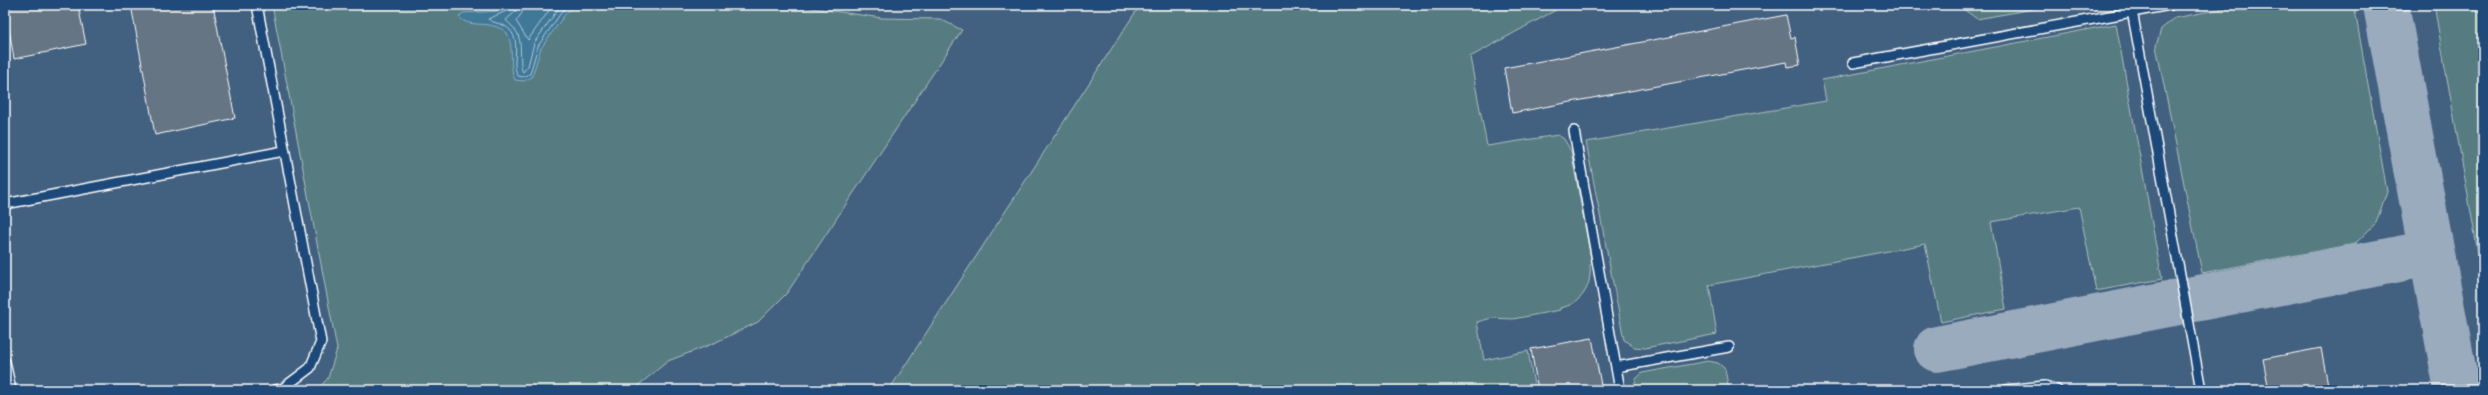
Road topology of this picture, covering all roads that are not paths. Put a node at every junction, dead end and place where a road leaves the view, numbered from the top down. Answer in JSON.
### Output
{"nodes":[{"id":1,"x":257,"y":5,"type":"edge"},
{"id":2,"x":2170,"y":5,"type":"edge"},
{"id":3,"x":2132,"y":9,"type":"edge"},
{"id":4,"x":1853,"y":63,"type":"dead end"},
{"id":5,"x":1574,"y":131,"type":"dead end"},
{"id":6,"x":284,"y":150,"type":"junction"},
{"id":7,"x":5,"y":204,"type":"edge"},
{"id":8,"x":1728,"y":347,"type":"dead end"},
{"id":9,"x":5,"y":362,"type":"edge"},
{"id":10,"x":1616,"y":367,"type":"junction"},
{"id":11,"x":11,"y":390,"type":"edge"},
{"id":12,"x":275,"y":390,"type":"edge"},
{"id":13,"x":1620,"y":390,"type":"edge"},
{"id":14,"x":2006,"y":390,"type":"edge"},
{"id":15,"x":2057,"y":390,"type":"edge"},
{"id":16,"x":2200,"y":390,"type":"edge"}],
"edges":[{"from":1,"to":6,"type":"lane"},
{"from":2,"to":3,"type":"lane"},
{"from":3,"to":4,"type":"lane"},
{"from":3,"to":16,"type":"lane"},
{"from":5,"to":10,"type":"lane"},
{"from":6,"to":7,"type":"lane"},
{"from":6,"to":12,"type":"lane"},
{"from":8,"to":10,"type":"lane"},
{"from":9,"to":11,"type":"lane"},
{"from":10,"to":13,"type":"lane"},
{"from":14,"to":15,"type":"lane"}]}
